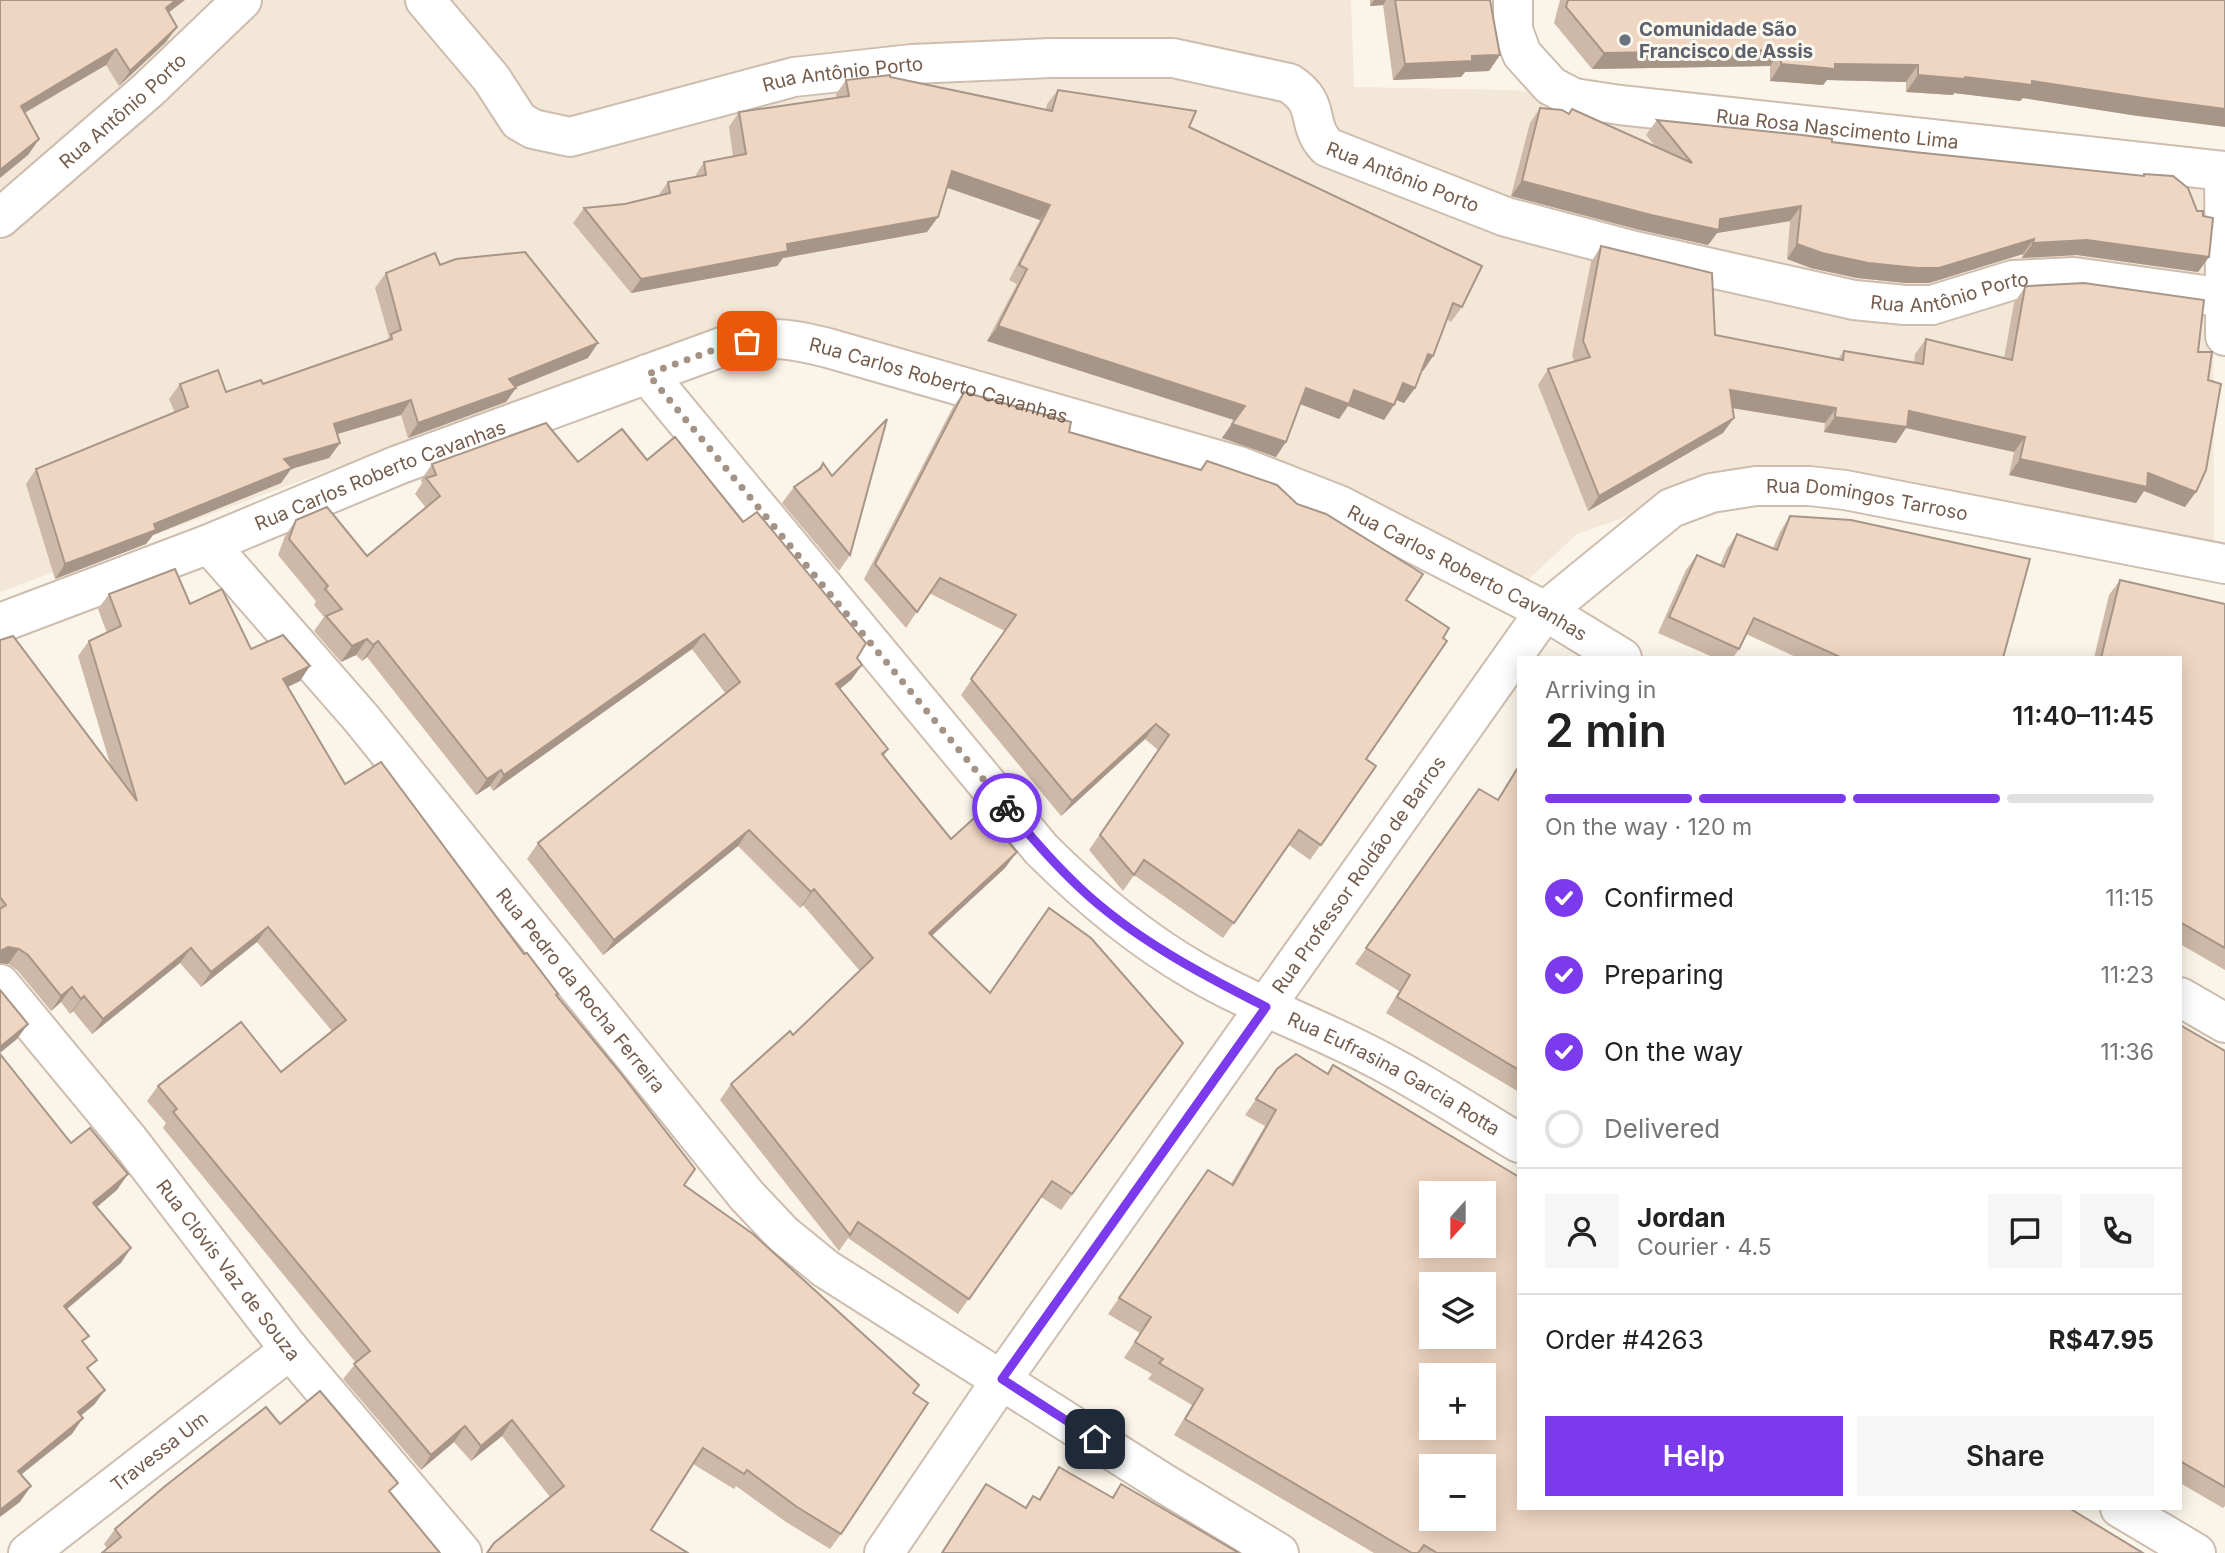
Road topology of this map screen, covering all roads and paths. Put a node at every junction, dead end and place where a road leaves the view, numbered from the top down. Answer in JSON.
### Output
{"nodes":[{"id":1,"x":242,"y":0,"type":"edge"},
{"id":2,"x":425,"y":0,"type":"edge"},
{"id":3,"x":1513,"y":0,"type":"edge"},
{"id":4,"x":2225,"y":171,"type":"edge"},
{"id":5,"x":0,"y":218,"type":"edge"},
{"id":6,"x":2225,"y":284,"type":"edge"},
{"id":7,"x":2225,"y":298,"type":"edge"},
{"id":8,"x":2225,"y":305,"type":"edge"},
{"id":9,"x":2225,"y":325,"type":"edge"},
{"id":10,"x":2225,"y":336,"type":"edge"},
{"id":11,"x":648,"y":374,"type":"junction"},
{"id":12,"x":209,"y":544,"type":"junction"},
{"id":13,"x":2225,"y":564,"type":"edge"},
{"id":14,"x":1545,"y":611,"type":"junction"},
{"id":15,"x":0,"y":623,"type":"edge"},
{"id":16,"x":1619,"y":656,"type":"edge"},
{"id":17,"x":0,"y":984,"type":"edge"},
{"id":18,"x":2182,"y":998,"type":"edge"},
{"id":19,"x":1266,"y":1007,"type":"junction"},
{"id":20,"x":2225,"y":1023,"type":"edge"},
{"id":21,"x":1517,"y":1142,"type":"edge"},
{"id":22,"x":290,"y":1350,"type":"junction"},
{"id":23,"x":1002,"y":1379,"type":"junction"},
{"id":24,"x":2123,"y":1510,"type":"edge"},
{"id":25,"x":29,"y":1553,"type":"edge"},
{"id":26,"x":462,"y":1553,"type":"edge"},
{"id":27,"x":884,"y":1553,"type":"edge"},
{"id":28,"x":1279,"y":1553,"type":"edge"},
{"id":29,"x":2196,"y":1553,"type":"edge"}],
"edges":[{"from":1,"to":5,"type":"street","name":"Rua Antônio Porto"},
{"from":2,"to":7,"type":"street","name":"Rua Antônio Porto"},
{"from":3,"to":4,"type":"street","name":"Rua Rosa Nascimento Lima"},
{"from":4,"to":6,"type":"street"},
{"from":8,"to":9,"type":"street"},
{"from":9,"to":10,"type":"street"},
{"from":11,"to":12,"type":"street","name":"Rua Carlos Roberto Cavanhas"},
{"from":11,"to":14,"type":"street","name":"Rua Carlos Roberto Cavanhas"},
{"from":11,"to":19,"type":"street","name":"Rua Eufrasina Garcia Rotta"},
{"from":12,"to":15,"type":"street","name":"Rua Carlos Roberto Cavanhas"},
{"from":12,"to":23,"type":"street","name":"Rua Pedro da Rocha Ferreira"},
{"from":13,"to":14,"type":"street","name":"Rua Domingos Tarroso"},
{"from":14,"to":16,"type":"street","name":"Rua Carlos Roberto Cavanhas"},
{"from":14,"to":19,"type":"street","name":"Rua Professor Roldão de Barros"},
{"from":17,"to":22,"type":"street","name":"Rua Clóvis Vaz de Souza"},
{"from":18,"to":20,"type":"street"},
{"from":19,"to":21,"type":"street","name":"Rua Eufrasina Garcia Rotta"},
{"from":19,"to":23,"type":"street","name":"Rua Professor Roldão de Barros"},
{"from":22,"to":25,"type":"street","name":"Travessa Um"},
{"from":22,"to":26,"type":"street","name":"Rua Clóvis Vaz de Souza"},
{"from":23,"to":27,"type":"street","name":"Rua Professor Roldão de Barros"},
{"from":23,"to":28,"type":"street","name":"Rua Pedro da Rocha Ferreira"},
{"from":24,"to":29,"type":"street"}]}
